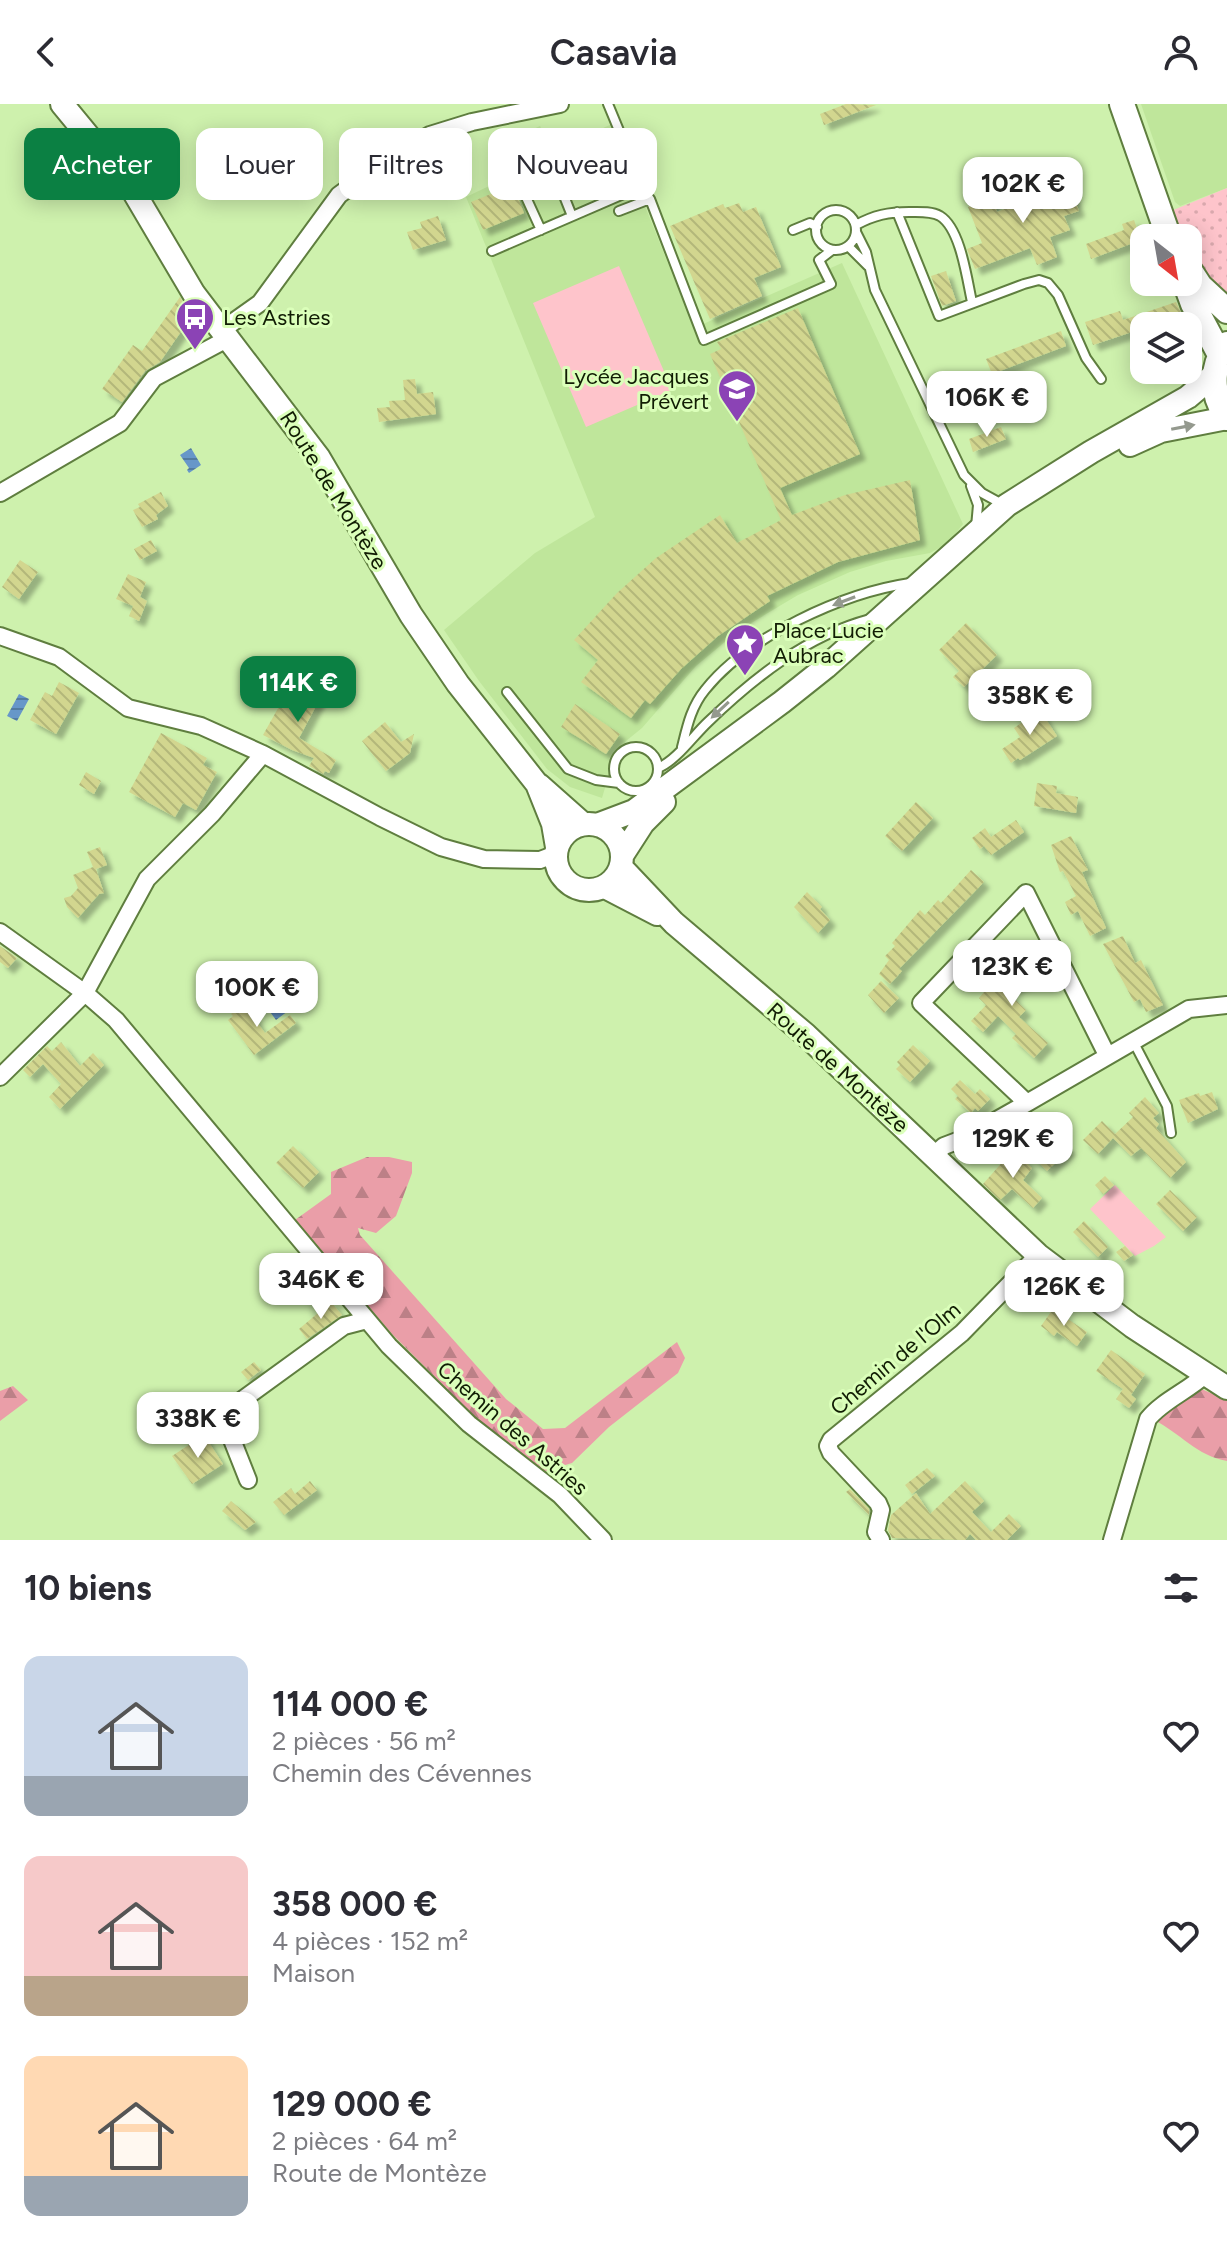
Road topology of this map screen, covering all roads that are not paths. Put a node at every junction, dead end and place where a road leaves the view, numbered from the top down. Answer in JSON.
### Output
{"nodes":[{"id":1,"x":62,"y":104,"type":"edge"},
{"id":2,"x":560,"y":104,"type":"edge"},
{"id":3,"x":608,"y":104,"type":"edge"},
{"id":4,"x":1122,"y":104,"type":"edge"},
{"id":5,"x":619,"y":211,"type":"dead end"},
{"id":6,"x":897,"y":212,"type":"junction"},
{"id":7,"x":572,"y":216,"type":"junction"},
{"id":8,"x":1164,"y":224,"type":"edge"},
{"id":9,"x":817,"y":227,"type":"junction"},
{"id":10,"x":856,"y":229,"type":"junction"},
{"id":11,"x":541,"y":230,"type":"junction"},
{"id":12,"x":793,"y":230,"type":"dead end"},
{"id":13,"x":848,"y":246,"type":"junction"},
{"id":14,"x":832,"y":250,"type":"junction"},
{"id":15,"x":492,"y":251,"type":"dead end"},
{"id":16,"x":869,"y":266,"type":"junction"},
{"id":17,"x":1202,"y":288,"type":"edge"},
{"id":18,"x":1190,"y":296,"type":"edge"},
{"id":19,"x":972,"y":302,"type":"junction"},
{"id":20,"x":1227,"y":311,"type":"edge"},
{"id":21,"x":225,"y":335,"type":"junction"},
{"id":22,"x":1220,"y":358,"type":"edge"},
{"id":23,"x":1101,"y":379,"type":"dead end"},
{"id":24,"x":1227,"y":418,"type":"edge"},
{"id":25,"x":970,"y":482,"type":"junction"},
{"id":26,"x":0,"y":493,"type":"edge"},
{"id":27,"x":1007,"y":505,"type":"junction"},
{"id":28,"x":976,"y":530,"type":"junction"},
{"id":29,"x":919,"y":581,"type":"junction"},
{"id":30,"x":882,"y":616,"type":"junction"},
{"id":31,"x":0,"y":636,"type":"edge"},
{"id":32,"x":507,"y":692,"type":"dead end"},
{"id":33,"x":682,"y":747,"type":"junction"},
{"id":34,"x":263,"y":754,"type":"junction"},
{"id":35,"x":658,"y":768,"type":"junction"},
{"id":36,"x":619,"y":783,"type":"junction"},
{"id":37,"x":537,"y":784,"type":"junction"},
{"id":38,"x":638,"y":800,"type":"junction"},
{"id":39,"x":590,"y":824,"type":"junction"},
{"id":40,"x":552,"y":857,"type":"junction"},
{"id":41,"x":622,"y":861,"type":"junction"},
{"id":42,"x":605,"y":887,"type":"junction"},
{"id":43,"x":674,"y":923,"type":"junction"},
{"id":44,"x":0,"y":932,"type":"edge"},
{"id":45,"x":85,"y":993,"type":"junction"},
{"id":46,"x":1227,"y":1005,"type":"edge"},
{"id":47,"x":1133,"y":1041,"type":"junction"},
{"id":48,"x":1107,"y":1055,"type":"junction"},
{"id":49,"x":0,"y":1077,"type":"edge"},
{"id":50,"x":1027,"y":1103,"type":"junction"},
{"id":51,"x":1171,"y":1133,"type":"dead end"},
{"id":52,"x":934,"y":1155,"type":"junction"},
{"id":53,"x":1038,"y":1255,"type":"junction"},
{"id":54,"x":367,"y":1320,"type":"junction"},
{"id":55,"x":1206,"y":1374,"type":"junction"},
{"id":56,"x":1227,"y":1388,"type":"edge"},
{"id":57,"x":248,"y":1480,"type":"dead end"},
{"id":58,"x":603,"y":1540,"type":"edge"},
{"id":59,"x":881,"y":1540,"type":"edge"},
{"id":60,"x":1112,"y":1540,"type":"edge"}],
"edges":[{"from":1,"to":21,"type":"street","name":"Route de Montèze"},
{"from":2,"to":21,"type":"street"},
{"from":3,"to":7,"type":"lane"},
{"from":4,"to":8,"type":"main road"},
{"from":5,"to":14,"type":"lane"},
{"from":6,"to":10,"type":"lane"},
{"from":6,"to":19,"type":"lane"},
{"from":6,"to":19,"type":"lane"},
{"from":7,"to":11,"type":"lane"},
{"from":7,"to":11,"type":"lane"},
{"from":9,"to":10,"type":"lane"},
{"from":9,"to":12,"type":"lane"},
{"from":9,"to":14,"type":"lane"},
{"from":10,"to":13,"type":"lane"},
{"from":10,"to":16,"type":"lane"},
{"from":11,"to":15,"type":"lane"},
{"from":13,"to":14,"type":"lane"},
{"from":13,"to":16,"type":"lane"},
{"from":16,"to":25,"type":"lane"},
{"from":17,"to":20,"type":"main road"},
{"from":18,"to":22,"type":"main road"},
{"from":19,"to":23,"type":"lane"},
{"from":21,"to":26,"type":"street"},
{"from":21,"to":37,"type":"street","name":"Route de Montèze"},
{"from":22,"to":24,"type":"main road"},
{"from":22,"to":27,"type":"street"},
{"from":41,"to":24,"type":"street","one_way":true},
{"from":25,"to":27,"type":"lane"},
{"from":25,"to":28,"type":"lane"},
{"from":27,"to":28,"type":"street"},
{"from":28,"to":29,"type":"street"},
{"from":29,"to":30,"type":"street"},
{"from":29,"to":33,"type":"lane","one_way":true},
{"from":30,"to":33,"type":"lane","one_way":true},
{"from":30,"to":38,"type":"street"},
{"from":31,"to":34,"type":"street"},
{"from":32,"to":36,"type":"lane"},
{"from":33,"to":35,"type":"lane"},
{"from":34,"to":40,"type":"street"},
{"from":34,"to":45,"type":"street"},
{"from":35,"to":36,"type":"lane"},
{"from":35,"to":38,"type":"lane"},
{"from":36,"to":38,"type":"lane"},
{"from":37,"to":39,"type":"street"},
{"from":37,"to":40,"type":"street","name":"Route de Montèze"},
{"from":38,"to":39,"type":"street"},
{"from":39,"to":40,"type":"street"},
{"from":39,"to":41,"type":"street"},
{"from":40,"to":42,"type":"street"},
{"from":41,"to":42,"type":"street"},
{"from":41,"to":43,"type":"street","name":"Route de Montèze"},
{"from":42,"to":43,"type":"street","name":"Route de Montèze"},
{"from":43,"to":52,"type":"street","name":"Route de Montèze"},
{"from":44,"to":45,"type":"street","name":"Chemin des Astries"},
{"from":45,"to":49,"type":"street"},
{"from":45,"to":54,"type":"street","name":"Chemin des Astries"},
{"from":46,"to":47,"type":"street"},
{"from":47,"to":48,"type":"street"},
{"from":47,"to":51,"type":"lane"},
{"from":48,"to":50,"type":"street"},
{"from":48,"to":50,"type":"street"},
{"from":50,"to":52,"type":"street"},
{"from":52,"to":53,"type":"street","name":"Route de Montèze"},
{"from":53,"to":55,"type":"street","name":"Route de Montèze"},
{"from":53,"to":59,"type":"street","name":"Chemin de l'Olm"},
{"from":54,"to":57,"type":"street"},
{"from":54,"to":58,"type":"street","name":"Chemin des Astries"},
{"from":55,"to":56,"type":"street","name":"Route de Montèze"},
{"from":55,"to":60,"type":"street"}]}
